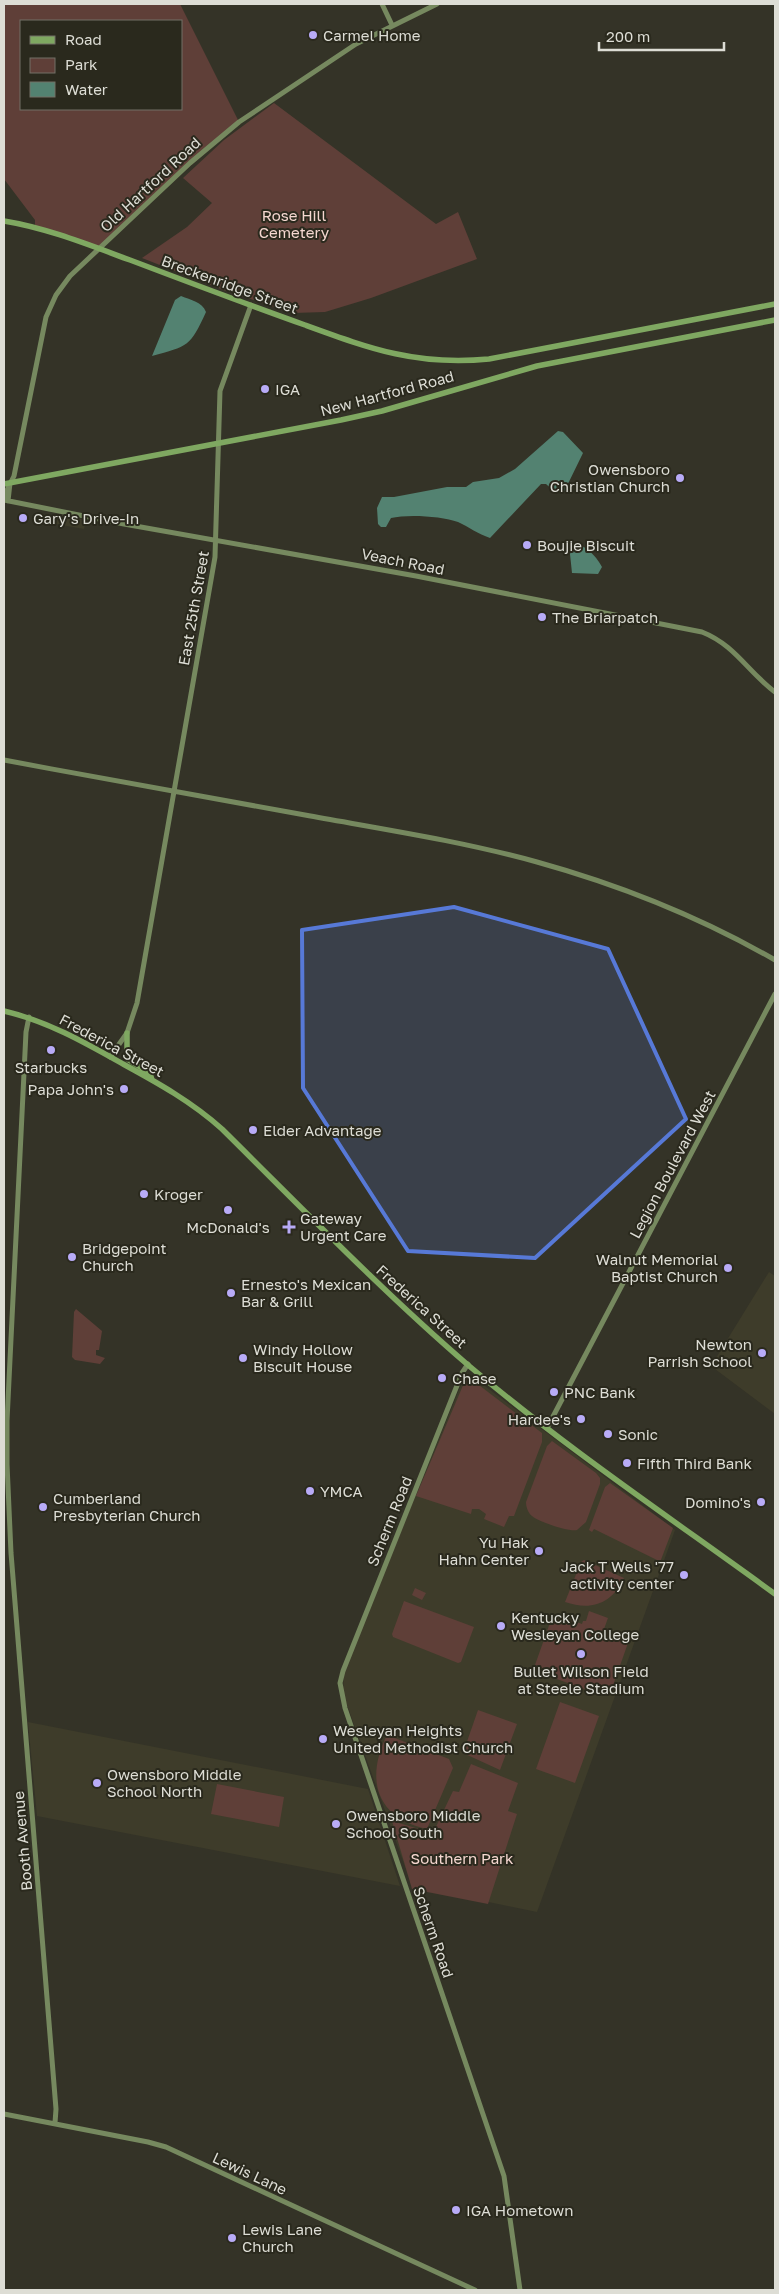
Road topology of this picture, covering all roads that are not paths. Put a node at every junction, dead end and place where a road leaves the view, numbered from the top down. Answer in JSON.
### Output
{"nodes":[{"id":1,"x":382,"y":4,"type":"edge"},
{"id":2,"x":437,"y":4,"type":"edge"},
{"id":3,"x":392,"y":25,"type":"junction"},
{"id":4,"x":4,"y":221,"type":"edge"},
{"id":5,"x":98,"y":248,"type":"junction"},
{"id":6,"x":775,"y":304,"type":"edge"},
{"id":7,"x":251,"y":305,"type":"junction"},
{"id":8,"x":775,"y":320,"type":"edge"},
{"id":9,"x":451,"y":361,"type":"joint"},
{"id":10,"x":218,"y":444,"type":"junction"},
{"id":11,"x":7,"y":484,"type":"edge"},
{"id":12,"x":4,"y":496,"type":"edge"},
{"id":13,"x":6,"y":500,"type":"edge"},
{"id":14,"x":217,"y":540,"type":"junction"},
{"id":15,"x":775,"y":692,"type":"edge"},
{"id":16,"x":4,"y":760,"type":"edge"},
{"id":17,"x":173,"y":792,"type":"junction"},
{"id":18,"x":775,"y":960,"type":"edge"},
{"id":19,"x":775,"y":994,"type":"edge"},
{"id":20,"x":4,"y":1010,"type":"edge"},
{"id":21,"x":29,"y":1017,"type":"junction"},
{"id":22,"x":127,"y":1033,"type":"junction"},
{"id":23,"x":110,"y":1057,"type":"junction"},
{"id":24,"x":152,"y":1080,"type":"junction"},
{"id":25,"x":468,"y":1364,"type":"junction"},
{"id":26,"x":547,"y":1428,"type":"junction"},
{"id":27,"x":775,"y":1594,"type":"edge"},
{"id":28,"x":4,"y":2114,"type":"edge"},
{"id":29,"x":54,"y":2123,"type":"junction"},
{"id":30,"x":474,"y":2290,"type":"edge"},
{"id":31,"x":520,"y":2290,"type":"edge"}],
"edges":[{"from":1,"to":3,"type":"street"},
{"from":2,"to":3,"type":"street","name":"Old Hartford Road"},
{"from":3,"to":5,"type":"street","name":"Old Hartford Road"},
{"from":4,"to":5,"type":"main road","name":"Breckenridge Street"},
{"from":5,"to":7,"type":"main road","name":"Breckenridge Street"},
{"from":5,"to":11,"type":"street","name":"Old Hartford Road"},
{"from":6,"to":9,"type":"main road","name":"New Hartford Road"},
{"from":7,"to":9,"type":"main road","name":"Breckenridge Street"},
{"from":7,"to":10,"type":"street","name":"East 25th Street"},
{"from":8,"to":10,"type":"main road","name":"New Hartford Road"},
{"from":10,"to":11,"type":"main road","name":"New Hartford Road"},
{"from":10,"to":14,"type":"street","name":"East 25th Street"},
{"from":11,"to":12,"type":"street"},
{"from":11,"to":13,"type":"street"},
{"from":13,"to":14,"type":"street","name":"Veach Road"},
{"from":14,"to":15,"type":"street","name":"Veach Road"},
{"from":14,"to":17,"type":"street","name":"East 25th Street"},
{"from":16,"to":17,"type":"street"},
{"from":17,"to":18,"type":"street"},
{"from":17,"to":22,"type":"street","name":"East 25th Street"},
{"from":19,"to":26,"type":"street","name":"Legion Boulevard West"},
{"from":20,"to":21,"type":"main road","name":"Frederica Street"},
{"from":21,"to":23,"type":"main road","name":"Frederica Street"},
{"from":21,"to":29,"type":"street","name":"Booth Avenue"},
{"from":22,"to":23,"type":"street","name":"East 25th Street"},
{"from":22,"to":24,"type":"main road"},
{"from":23,"to":24,"type":"main road","name":"Frederica Street"},
{"from":24,"to":25,"type":"main road","name":"Frederica Street"},
{"from":25,"to":26,"type":"main road","name":"Frederica Street"},
{"from":25,"to":31,"type":"street","name":"Scherm Road"},
{"from":26,"to":27,"type":"main road","name":"Frederica Street"},
{"from":28,"to":29,"type":"street","name":"Lewis Lane"},
{"from":29,"to":30,"type":"street","name":"Lewis Lane"}]}
